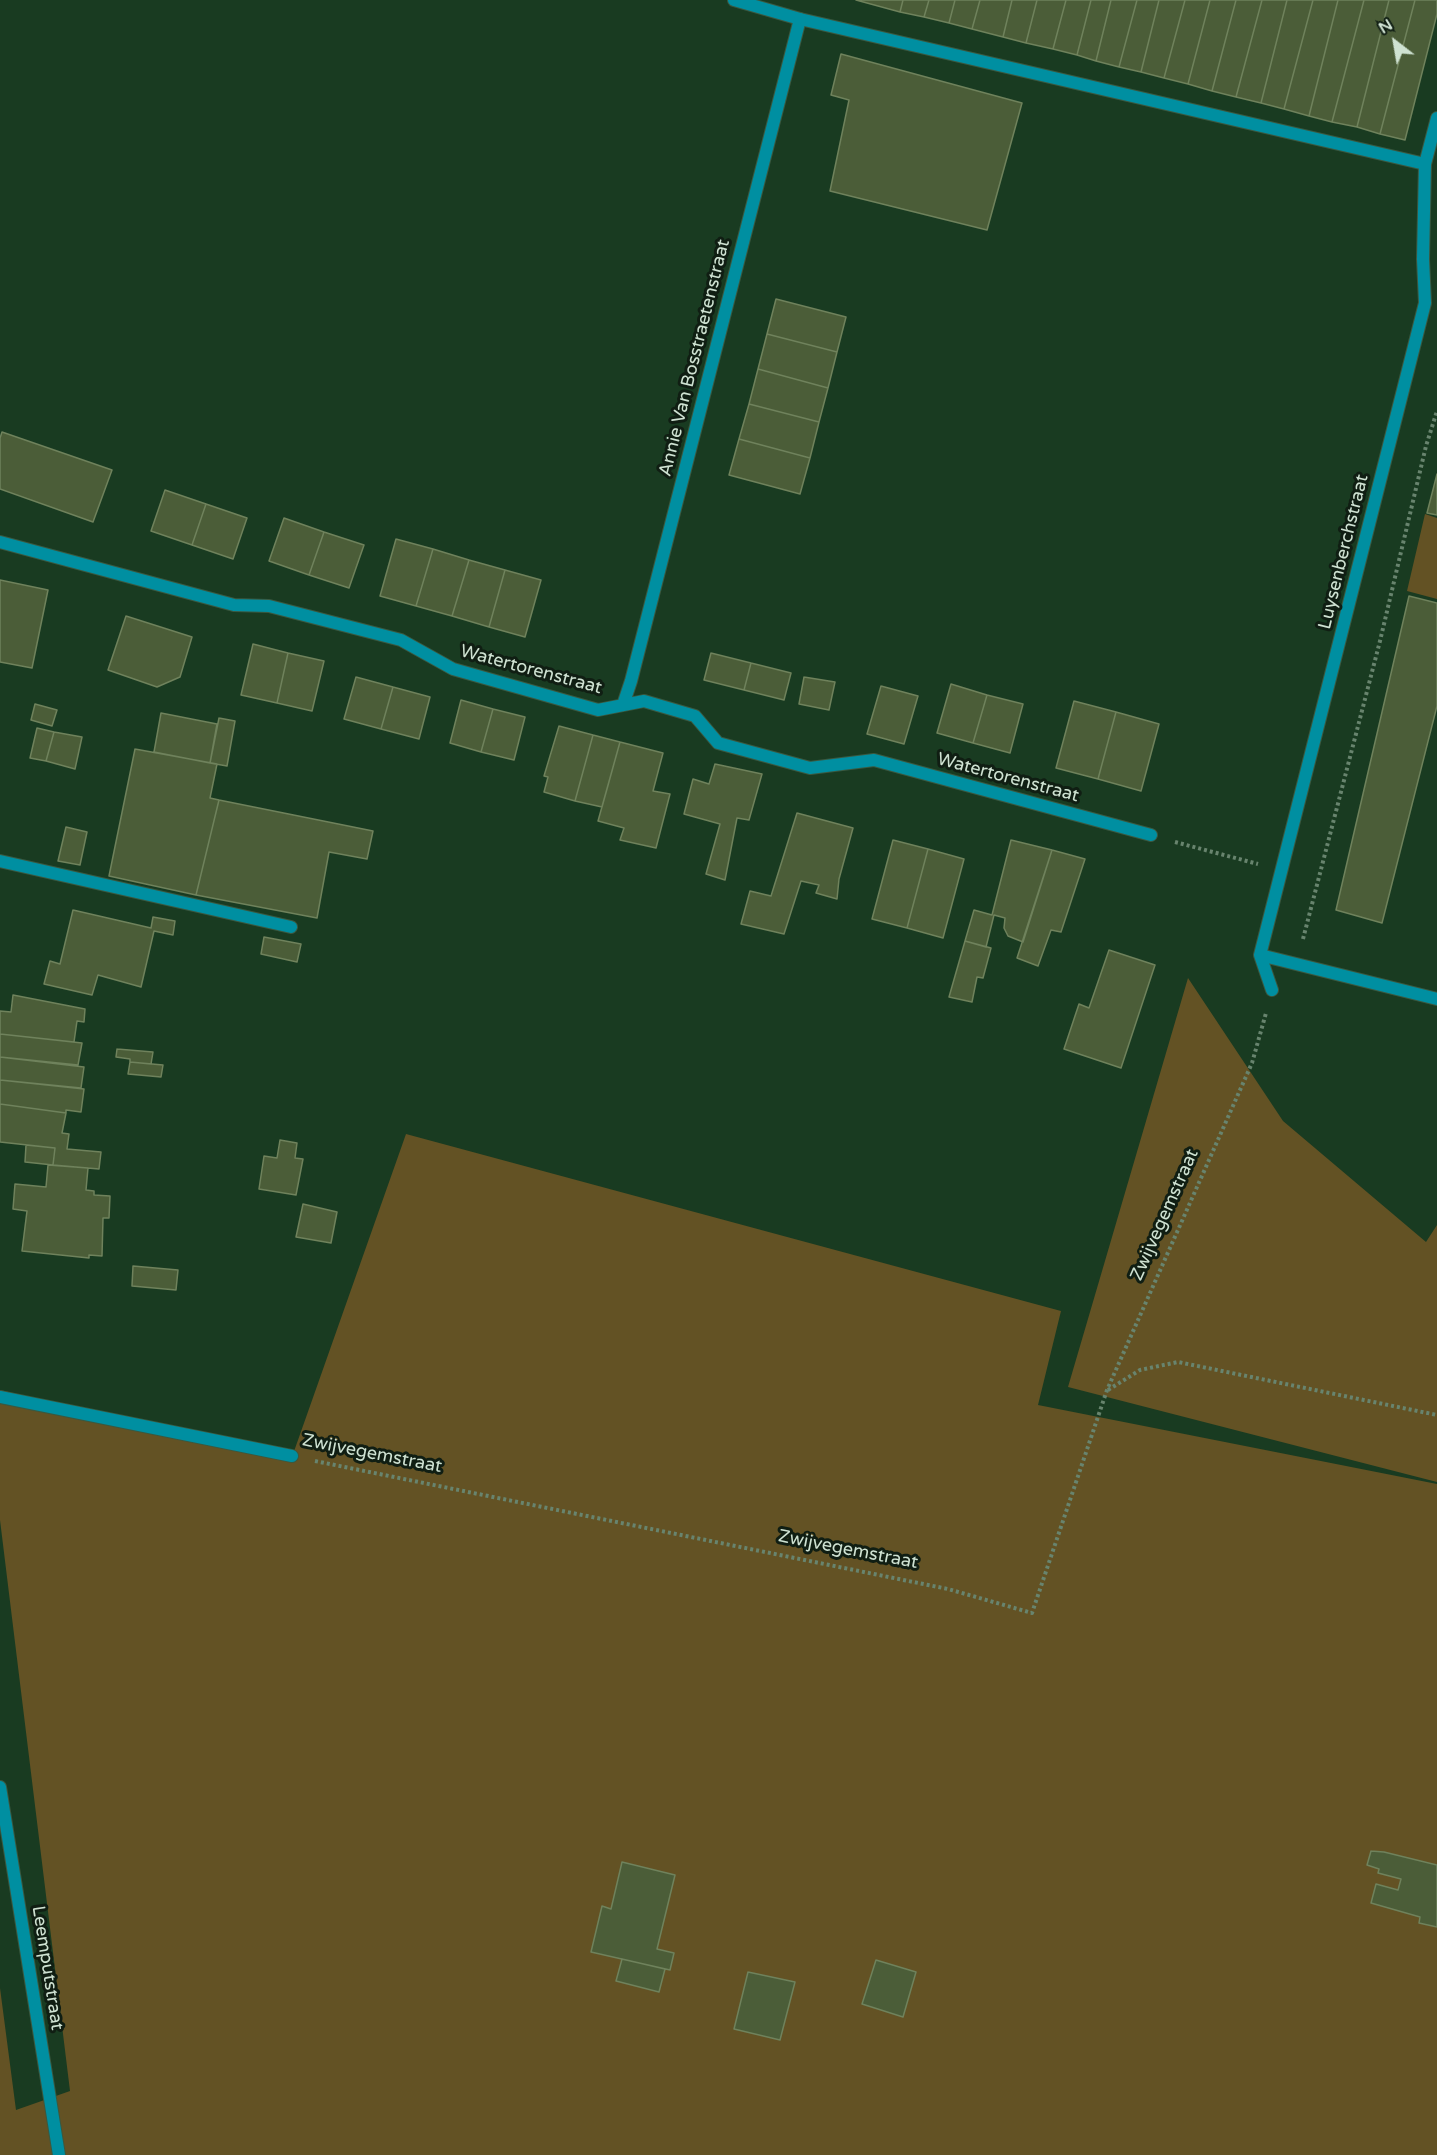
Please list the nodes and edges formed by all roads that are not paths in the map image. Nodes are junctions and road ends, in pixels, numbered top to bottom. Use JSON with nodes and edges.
{"nodes":[{"id":1,"x":734,"y":0,"type":"edge"},
{"id":2,"x":800,"y":19,"type":"junction"},
{"id":3,"x":1437,"y":118,"type":"edge"},
{"id":4,"x":1425,"y":164,"type":"junction"},
{"id":5,"x":0,"y":542,"type":"edge"},
{"id":6,"x":623,"y":705,"type":"junction"},
{"id":7,"x":1151,"y":835,"type":"road end"},
{"id":8,"x":0,"y":861,"type":"edge"},
{"id":9,"x":291,"y":927,"type":"dead end"},
{"id":10,"x":1260,"y":954,"type":"junction"},
{"id":11,"x":1272,"y":990,"type":"road end"},
{"id":12,"x":1437,"y":999,"type":"edge"},
{"id":13,"x":0,"y":1397,"type":"edge"},
{"id":14,"x":292,"y":1456,"type":"road end"},
{"id":15,"x":0,"y":1786,"type":"edge"},
{"id":16,"x":59,"y":2155,"type":"edge"}],
"edges":[{"from":1,"to":2,"type":"street"},
{"from":2,"to":4,"type":"street"},
{"from":2,"to":6,"type":"street","name":"Annie Van Bosstraetenstraat"},
{"from":3,"to":4,"type":"street","name":"Luysenberchstraat"},
{"from":4,"to":10,"type":"street","name":"Luysenberchstraat"},
{"from":5,"to":6,"type":"street","name":"Watertorenstraat"},
{"from":6,"to":7,"type":"street","name":"Watertorenstraat"},
{"from":8,"to":9,"type":"street"},
{"from":10,"to":11,"type":"street"},
{"from":10,"to":12,"type":"street"},
{"from":13,"to":14,"type":"street","name":"Zwijvegemstraat"},
{"from":15,"to":16,"type":"street","name":"Leemputstraat"}]}
